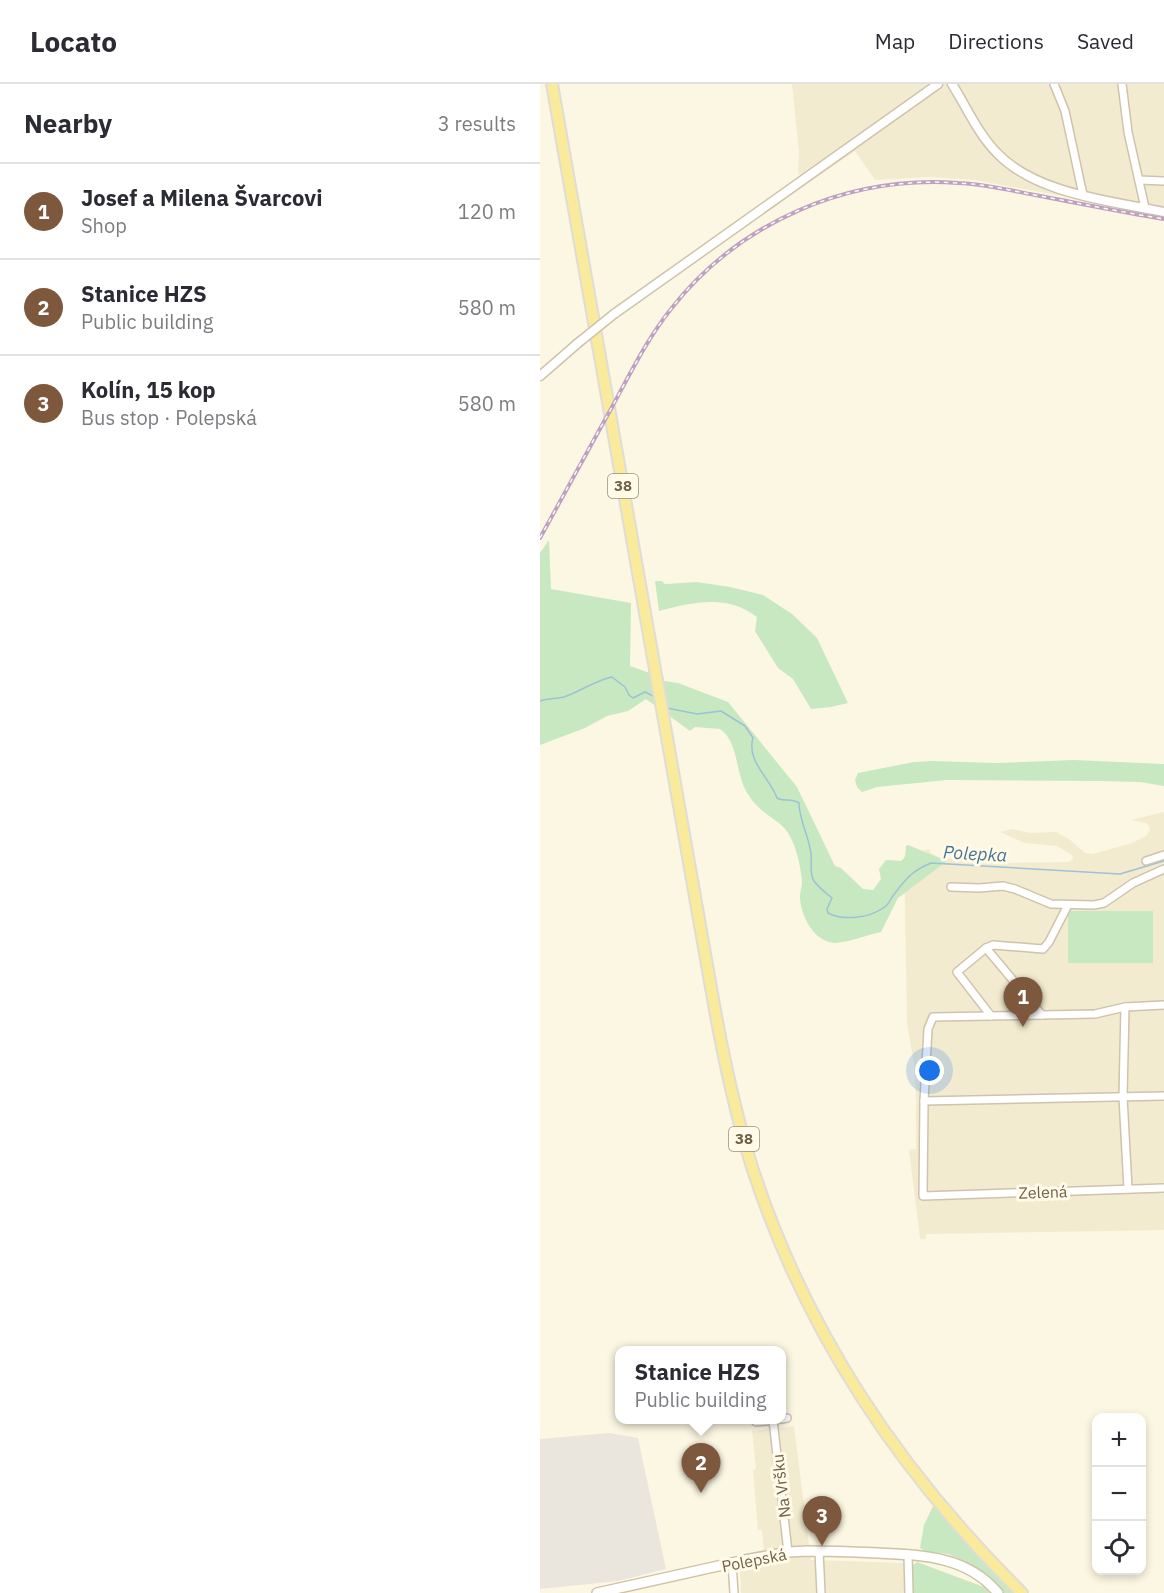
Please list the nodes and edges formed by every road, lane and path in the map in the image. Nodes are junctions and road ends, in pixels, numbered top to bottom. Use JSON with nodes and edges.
{"nodes":[{"id":1,"x":552,"y":84,"type":"edge"},
{"id":2,"x":938,"y":84,"type":"edge"},
{"id":3,"x":952,"y":84,"type":"edge"},
{"id":4,"x":1054,"y":84,"type":"edge"},
{"id":5,"x":1122,"y":84,"type":"edge"},
{"id":6,"x":1139,"y":180,"type":"junction"},
{"id":7,"x":1164,"y":181,"type":"edge"},
{"id":8,"x":1083,"y":195,"type":"junction"},
{"id":9,"x":1145,"y":208,"type":"junction"},
{"id":10,"x":1164,"y":212,"type":"edge"},
{"id":11,"x":540,"y":376,"type":"edge"},
{"id":12,"x":1164,"y":855,"type":"edge"},
{"id":13,"x":1146,"y":861,"type":"dead end"},
{"id":14,"x":1164,"y":869,"type":"edge"},
{"id":15,"x":951,"y":887,"type":"dead end"},
{"id":16,"x":1068,"y":904,"type":"junction"},
{"id":17,"x":986,"y":948,"type":"junction"},
{"id":18,"x":1164,"y":1005,"type":"edge"},
{"id":19,"x":1125,"y":1007,"type":"junction"},
{"id":20,"x":1042,"y":1015,"type":"junction"},
{"id":21,"x":991,"y":1016,"type":"junction"},
{"id":22,"x":1164,"y":1096,"type":"edge"},
{"id":23,"x":1123,"y":1097,"type":"junction"},
{"id":24,"x":924,"y":1101,"type":"junction"},
{"id":25,"x":1164,"y":1188,"type":"edge"},
{"id":26,"x":1128,"y":1189,"type":"junction"},
{"id":27,"x":775,"y":1424,"type":"edge"},
{"id":28,"x":819,"y":1551,"type":"junction"},
{"id":29,"x":788,"y":1552,"type":"junction"},
{"id":30,"x":908,"y":1554,"type":"junction"},
{"id":31,"x":732,"y":1563,"type":"junction"},
{"id":32,"x":597,"y":1593,"type":"edge"},
{"id":33,"x":734,"y":1593,"type":"edge"},
{"id":34,"x":821,"y":1593,"type":"edge"},
{"id":35,"x":909,"y":1593,"type":"edge"},
{"id":36,"x":998,"y":1593,"type":"edge"},
{"id":37,"x":1022,"y":1593,"type":"edge"}],
"edges":[{"from":1,"to":37,"type":"main road","number":"38"},
{"from":2,"to":11,"type":"street","bridge":true},
{"from":3,"to":8,"type":"street"},
{"from":4,"to":8,"type":"street"},
{"from":5,"to":6,"type":"street"},
{"from":6,"to":7,"type":"street"},
{"from":6,"to":9,"type":"street"},
{"from":8,"to":9,"type":"street"},
{"from":9,"to":10,"type":"street"},
{"from":12,"to":13,"type":"street"},
{"from":14,"to":16,"type":"street"},
{"from":15,"to":16,"type":"street"},
{"from":16,"to":17,"type":"street"},
{"from":17,"to":20,"type":"street"},
{"from":17,"to":21,"type":"street"},
{"from":18,"to":19,"type":"street"},
{"from":19,"to":20,"type":"street"},
{"from":19,"to":23,"type":"street"},
{"from":20,"to":21,"type":"street"},
{"from":21,"to":24,"type":"street"},
{"from":22,"to":23,"type":"street"},
{"from":23,"to":24,"type":"street"},
{"from":23,"to":26,"type":"street"},
{"from":24,"to":26,"type":"street","name":"Zelená"},
{"from":25,"to":26,"type":"street","name":"Zelená"},
{"from":27,"to":29,"type":"street","name":"Na Vršku"},
{"from":28,"to":29,"type":"main road","name":"Polepská"},
{"from":28,"to":30,"type":"main road","name":"Polepská"},
{"from":28,"to":34,"type":"street"},
{"from":29,"to":31,"type":"main road","name":"Polepská"},
{"from":30,"to":35,"type":"street"},
{"from":30,"to":36,"type":"main road","name":"Polepská"},
{"from":31,"to":32,"type":"main road","name":"Polepská"},
{"from":31,"to":33,"type":"street"}]}
